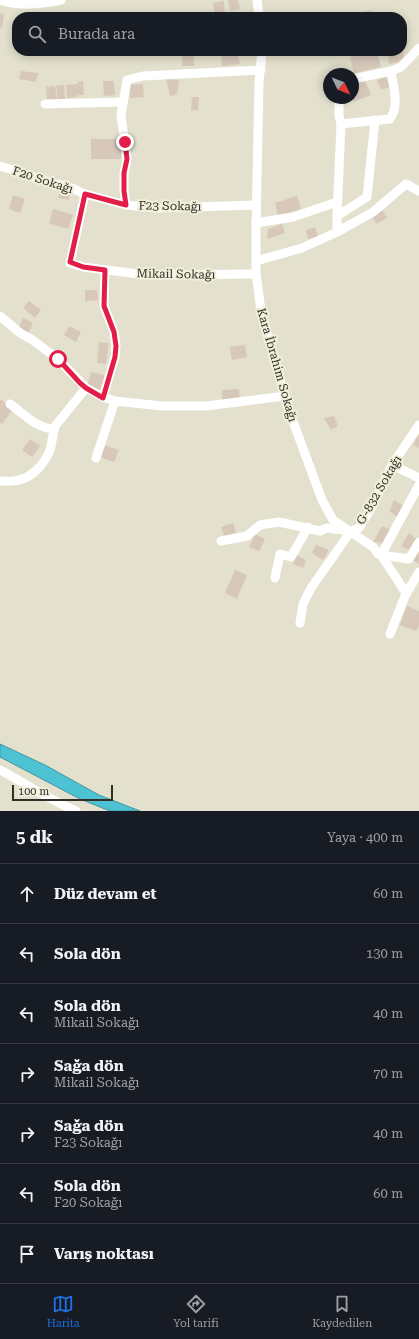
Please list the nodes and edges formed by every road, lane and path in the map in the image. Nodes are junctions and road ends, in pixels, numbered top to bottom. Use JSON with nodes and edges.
{"nodes":[{"id":1,"x":0,"y":0,"type":"edge"},
{"id":2,"x":61,"y":0,"type":"edge"},
{"id":3,"x":257,"y":0,"type":"edge"},
{"id":4,"x":258,"y":12,"type":"edge"},
{"id":5,"x":419,"y":48,"type":"edge"},
{"id":6,"x":262,"y":56,"type":"edge"},
{"id":7,"x":261,"y":70,"type":"junction"},
{"id":8,"x":390,"y":71,"type":"junction"},
{"id":9,"x":359,"y":78,"type":"edge"},
{"id":10,"x":123,"y":102,"type":"junction"},
{"id":11,"x":45,"y":104,"type":"dead end"},
{"id":12,"x":339,"y":104,"type":"edge"},
{"id":13,"x":375,"y":120,"type":"junction"},
{"id":14,"x":341,"y":124,"type":"junction"},
{"id":15,"x":0,"y":166,"type":"edge"},
{"id":16,"x":419,"y":191,"type":"edge"},
{"id":17,"x":85,"y":194,"type":"junction"},
{"id":18,"x":337,"y":202,"type":"junction"},
{"id":19,"x":126,"y":205,"type":"junction"},
{"id":20,"x":256,"y":205,"type":"junction"},
{"id":21,"x":337,"y":216,"type":"junction"},
{"id":22,"x":256,"y":223,"type":"junction"},
{"id":23,"x":337,"y":232,"type":"junction"},
{"id":24,"x":256,"y":261,"type":"junction"},
{"id":25,"x":105,"y":270,"type":"junction"},
{"id":26,"x":256,"y":274,"type":"junction"},
{"id":27,"x":0,"y":316,"type":"edge"},
{"id":28,"x":86,"y":388,"type":"junction"},
{"id":29,"x":284,"y":396,"type":"junction"},
{"id":30,"x":103,"y":398,"type":"junction"},
{"id":31,"x":115,"y":401,"type":"junction"},
{"id":32,"x":10,"y":404,"type":"dead end"},
{"id":33,"x":418,"y":427,"type":"edge"},
{"id":34,"x":54,"y":429,"type":"junction"},
{"id":35,"x":96,"y":458,"type":"dead end"},
{"id":36,"x":392,"y":465,"type":"junction"},
{"id":37,"x":419,"y":478,"type":"edge"},
{"id":38,"x":0,"y":481,"type":"edge"},
{"id":39,"x":419,"y":485,"type":"edge"},
{"id":40,"x":308,"y":527,"type":"junction"},
{"id":41,"x":351,"y":531,"type":"junction"},
{"id":42,"x":221,"y":540,"type":"dead end"},
{"id":43,"x":419,"y":542,"type":"edge"},
{"id":44,"x":381,"y":555,"type":"junction"},
{"id":45,"x":419,"y":572,"type":"edge"},
{"id":46,"x":275,"y":578,"type":"dead end"},
{"id":47,"x":406,"y":594,"type":"junction"},
{"id":48,"x":300,"y":623,"type":"dead end"},
{"id":49,"x":390,"y":634,"type":"dead end"},
{"id":50,"x":0,"y":770,"type":"edge"},
{"id":51,"x":76,"y":811,"type":"edge"}],
"edges":[{"from":1,"to":2,"type":"street"},
{"from":3,"to":4,"type":"street"},
{"from":5,"to":8,"type":"street"},
{"from":6,"to":7,"type":"street","name":"Kara İbrahim Sokağı"},
{"from":7,"to":10,"type":"street"},
{"from":7,"to":20,"type":"street","name":"Kara İbrahim Sokağı"},
{"from":8,"to":9,"type":"street"},
{"from":8,"to":13,"type":"street"},
{"from":10,"to":11,"type":"street"},
{"from":10,"to":19,"type":"street"},
{"from":12,"to":14,"type":"street"},
{"from":13,"to":14,"type":"street"},
{"from":13,"to":21,"type":"street"},
{"from":14,"to":18,"type":"street"},
{"from":15,"to":17,"type":"street","name":"F20 Sokağı"},
{"from":16,"to":23,"type":"street"},
{"from":17,"to":19,"type":"street","name":"F23 Sokağı"},
{"from":17,"to":25,"type":"street","name":"Mikail Sokağı"},
{"from":18,"to":21,"type":"street"},
{"from":18,"to":22,"type":"street"},
{"from":19,"to":20,"type":"street","name":"F23 Sokağı"},
{"from":20,"to":22,"type":"street","name":"Kara İbrahim Sokağı"},
{"from":21,"to":23,"type":"street"},
{"from":22,"to":24,"type":"street","name":"Kara İbrahim Sokağı"},
{"from":23,"to":24,"type":"street"},
{"from":24,"to":26,"type":"street","name":"Kara İbrahim Sokağı"},
{"from":25,"to":26,"type":"street","name":"Mikail Sokağı"},
{"from":25,"to":30,"type":"street"},
{"from":26,"to":29,"type":"street","name":"Kara İbrahim Sokağı"},
{"from":27,"to":28,"type":"street"},
{"from":28,"to":30,"type":"street"},
{"from":28,"to":34,"type":"street"},
{"from":29,"to":31,"type":"street"},
{"from":29,"to":41,"type":"street","name":"Kara İbrahim Sokağı"},
{"from":30,"to":31,"type":"street"},
{"from":31,"to":35,"type":"street"},
{"from":32,"to":34,"type":"street"},
{"from":33,"to":36,"type":"street","name":"G-832 Sokağı"},
{"from":34,"to":38,"type":"street"},
{"from":36,"to":37,"type":"street"},
{"from":36,"to":41,"type":"street","name":"G-832 Sokağı"},
{"from":39,"to":44,"type":"street"},
{"from":40,"to":41,"type":"street"},
{"from":40,"to":42,"type":"street"},
{"from":40,"to":46,"type":"street"},
{"from":41,"to":44,"type":"street","name":"Kara İbrahim Sokağı"},
{"from":41,"to":48,"type":"street"},
{"from":43,"to":44,"type":"street"},
{"from":44,"to":47,"type":"street","name":"Kara İbrahim Sokağı"},
{"from":45,"to":47,"type":"street"},
{"from":47,"to":49,"type":"street"},
{"from":50,"to":51,"type":"street"}]}
